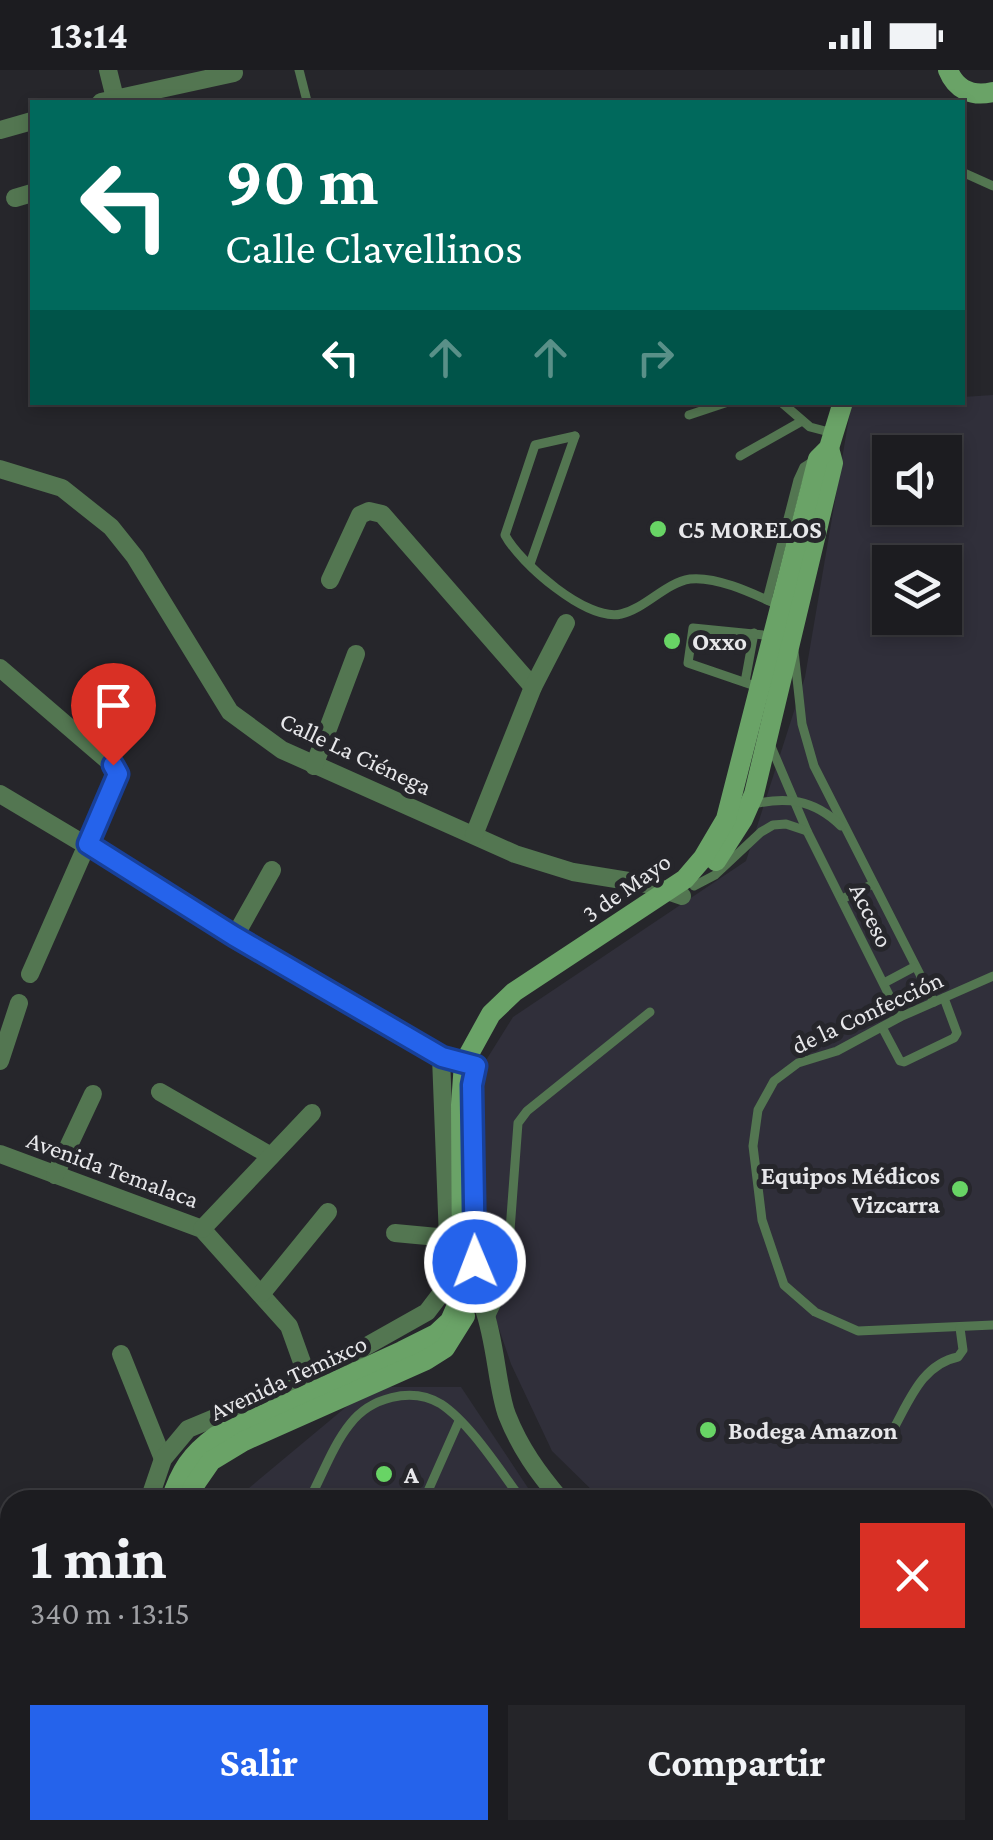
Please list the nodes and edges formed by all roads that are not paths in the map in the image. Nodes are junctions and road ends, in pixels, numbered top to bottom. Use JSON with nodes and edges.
{"nodes":[{"id":1,"x":108,"y":70,"type":"edge"},
{"id":2,"x":299,"y":70,"type":"edge"},
{"id":3,"x":948,"y":70,"type":"edge"},
{"id":4,"x":234,"y":73,"type":"dead end"},
{"id":5,"x":993,"y":92,"type":"edge"},
{"id":6,"x":961,"y":96,"type":"edge"},
{"id":7,"x":110,"y":100,"type":"edge"},
{"id":8,"x":114,"y":100,"type":"edge"},
{"id":9,"x":306,"y":100,"type":"edge"},
{"id":10,"x":30,"y":122,"type":"edge"},
{"id":11,"x":0,"y":130,"type":"edge"},
{"id":12,"x":965,"y":173,"type":"edge"},
{"id":13,"x":993,"y":186,"type":"edge"},
{"id":14,"x":718,"y":405,"type":"edge"},
{"id":15,"x":784,"y":405,"type":"edge"},
{"id":16,"x":842,"y":405,"type":"edge"},
{"id":17,"x":688,"y":414,"type":"dead end"},
{"id":18,"x":802,"y":421,"type":"junction"},
{"id":19,"x":828,"y":451,"type":"junction"},
{"id":20,"x":740,"y":456,"type":"dead end"},
{"id":21,"x":0,"y":469,"type":"edge"},
{"id":22,"x":530,"y":564,"type":"junction"},
{"id":23,"x":330,"y":580,"type":"dead end"},
{"id":24,"x":782,"y":607,"type":"junction"},
{"id":25,"x":566,"y":623,"type":"dead end"},
{"id":26,"x":773,"y":637,"type":"junction"},
{"id":27,"x":356,"y":654,"type":"dead end"},
{"id":28,"x":0,"y":668,"type":"edge"},
{"id":29,"x":533,"y":687,"type":"junction"},
{"id":30,"x":762,"y":688,"type":"junction"},
{"id":31,"x":754,"y":710,"type":"junction"},
{"id":32,"x":768,"y":738,"type":"junction"},
{"id":33,"x":314,"y":766,"type":"junction"},
{"id":34,"x":0,"y":794,"type":"edge"},
{"id":35,"x":794,"y":800,"type":"junction"},
{"id":36,"x":749,"y":806,"type":"junction"},
{"id":37,"x":727,"y":815,"type":"junction"},
{"id":38,"x":807,"y":831,"type":"junction"},
{"id":39,"x":847,"y":831,"type":"junction"},
{"id":40,"x":474,"y":834,"type":"junction"},
{"id":41,"x":88,"y":844,"type":"junction"},
{"id":42,"x":272,"y":870,"type":"dead end"},
{"id":43,"x":873,"y":884,"type":"junction"},
{"id":44,"x":682,"y":891,"type":"junction"},
{"id":45,"x":842,"y":899,"type":"junction"},
{"id":46,"x":234,"y":936,"type":"junction"},
{"id":47,"x":914,"y":967,"type":"junction"},
{"id":48,"x":30,"y":974,"type":"dead end"},
{"id":49,"x":993,"y":976,"type":"edge"},
{"id":50,"x":884,"y":983,"type":"junction"},
{"id":51,"x":939,"y":1000,"type":"junction"},
{"id":52,"x":20,"y":1003,"type":"dead end"},
{"id":53,"x":650,"y":1012,"type":"dead end"},
{"id":54,"x":900,"y":1017,"type":"junction"},
{"id":55,"x":882,"y":1027,"type":"junction"},
{"id":56,"x":442,"y":1057,"type":"junction"},
{"id":57,"x":0,"y":1060,"type":"edge"},
{"id":58,"x":470,"y":1064,"type":"junction"},
{"id":59,"x":160,"y":1092,"type":"dead end"},
{"id":60,"x":93,"y":1094,"type":"dead end"},
{"id":61,"x":312,"y":1113,"type":"dead end"},
{"id":62,"x":0,"y":1154,"type":"edge"},
{"id":63,"x":271,"y":1156,"type":"junction"},
{"id":64,"x":55,"y":1176,"type":"junction"},
{"id":65,"x":328,"y":1212,"type":"dead end"},
{"id":66,"x":202,"y":1228,"type":"junction"},
{"id":67,"x":395,"y":1233,"type":"dead end"},
{"id":68,"x":456,"y":1239,"type":"junction"},
{"id":69,"x":461,"y":1276,"type":"junction"},
{"id":70,"x":262,"y":1293,"type":"junction"},
{"id":71,"x":450,"y":1321,"type":"joint"},
{"id":72,"x":486,"y":1324,"type":"junction"},
{"id":73,"x":993,"y":1325,"type":"edge"},
{"id":74,"x":960,"y":1328,"type":"junction"},
{"id":75,"x":121,"y":1354,"type":"dead end"},
{"id":76,"x":308,"y":1379,"type":"junction"},
{"id":77,"x":460,"y":1422,"type":"junction"},
{"id":78,"x":894,"y":1428,"type":"dead end"},
{"id":79,"x":163,"y":1459,"type":"junction"},
{"id":80,"x":153,"y":1490,"type":"edge"},
{"id":81,"x":174,"y":1490,"type":"edge"},
{"id":82,"x":192,"y":1490,"type":"edge"},
{"id":83,"x":314,"y":1490,"type":"edge"},
{"id":84,"x":429,"y":1490,"type":"edge"},
{"id":85,"x":514,"y":1490,"type":"edge"},
{"id":86,"x":552,"y":1490,"type":"edge"}],
"edges":[{"from":1,"to":7,"type":"street"},
{"from":2,"to":9,"type":"lane"},
{"from":3,"to":6,"type":"main road"},
{"from":4,"to":8,"type":"street"},
{"from":5,"to":6,"type":"main road"},
{"from":10,"to":11,"type":"street"},
{"from":12,"to":13,"type":"lane"},
{"from":14,"to":17,"type":"lane"},
{"from":15,"to":18,"type":"lane"},
{"from":16,"to":19,"type":"main road","name":"3 de Mayo"},
{"from":18,"to":19,"type":"lane"},
{"from":18,"to":20,"type":"lane"},
{"from":19,"to":24,"type":"main road","name":"3 de Mayo"},
{"from":21,"to":33,"type":"street","name":"Calle La Ciénega"},
{"from":22,"to":22,"type":"lane"},
{"from":22,"to":24,"type":"lane"},
{"from":23,"to":29,"type":"street"},
{"from":24,"to":26,"type":"main road","name":"3 de Mayo"},
{"from":25,"to":29,"type":"street"},
{"from":26,"to":30,"type":"main road","name":"3 de Mayo"},
{"from":26,"to":30,"type":"lane"},
{"from":26,"to":39,"type":"lane","name":"Acceso"},
{"from":27,"to":33,"type":"street"},
{"from":28,"to":41,"type":"street"},
{"from":29,"to":40,"type":"street"},
{"from":30,"to":31,"type":"main road","name":"3 de Mayo"},
{"from":30,"to":32,"type":"main road"},
{"from":31,"to":32,"type":"lane","name":"Acceso"},
{"from":31,"to":37,"type":"main road","name":"3 de Mayo"},
{"from":32,"to":35,"type":"lane","name":"Acceso"},
{"from":32,"to":36,"type":"main road"},
{"from":33,"to":40,"type":"street","name":"Calle La Ciénega"},
{"from":34,"to":41,"type":"street"},
{"from":35,"to":36,"type":"lane"},
{"from":35,"to":38,"type":"lane","name":"Acceso"},
{"from":35,"to":39,"type":"lane"},
{"from":36,"to":37,"type":"lane"},
{"from":36,"to":44,"type":"main road"},
{"from":37,"to":44,"type":"main road","name":"3 de Mayo"},
{"from":38,"to":44,"type":"lane"},
{"from":38,"to":45,"type":"lane","name":"Acceso"},
{"from":39,"to":43,"type":"lane","name":"Acceso"},
{"from":40,"to":44,"type":"street","name":"Calle La Ciénega"},
{"from":41,"to":46,"type":"street"},
{"from":41,"to":48,"type":"street"},
{"from":42,"to":46,"type":"street"},
{"from":43,"to":45,"type":"lane"},
{"from":43,"to":47,"type":"lane","name":"Acceso"},
{"from":44,"to":58,"type":"main road","name":"3 de Mayo"},
{"from":45,"to":50,"type":"lane","name":"Acceso"},
{"from":46,"to":56,"type":"street"},
{"from":47,"to":50,"type":"lane"},
{"from":47,"to":51,"type":"lane","name":"Acceso"},
{"from":49,"to":51,"type":"lane","name":"de la Confección"},
{"from":50,"to":54,"type":"lane","name":"Acceso"},
{"from":51,"to":54,"type":"lane","name":"de la Confección"},
{"from":51,"to":55,"type":"lane"},
{"from":52,"to":57,"type":"street"},
{"from":53,"to":72,"type":"lane"},
{"from":54,"to":55,"type":"lane","name":"de la Confección"},
{"from":55,"to":74,"type":"lane","name":"de la Confección"},
{"from":56,"to":58,"type":"street"},
{"from":56,"to":68,"type":"street"},
{"from":58,"to":68,"type":"main road","name":"3 de Mayo"},
{"from":58,"to":69,"type":"main road"},
{"from":59,"to":63,"type":"street"},
{"from":60,"to":64,"type":"street"},
{"from":61,"to":63,"type":"street"},
{"from":62,"to":64,"type":"street","name":"Avenida Temalaca"},
{"from":63,"to":66,"type":"street"},
{"from":64,"to":66,"type":"street","name":"Avenida Temalaca"},
{"from":65,"to":70,"type":"street"},
{"from":66,"to":70,"type":"street","name":"Avenida Temalaca"},
{"from":67,"to":68,"type":"street"},
{"from":68,"to":69,"type":"main road","name":"3 de Mayo"},
{"from":69,"to":71,"type":"main road","name":"3 de Mayo"},
{"from":69,"to":72,"type":"street"},
{"from":69,"to":76,"type":"street"},
{"from":69,"to":82,"type":"main road"},
{"from":70,"to":76,"type":"street","name":"Avenida Temalaca"},
{"from":71,"to":81,"type":"main road","name":"Avenida Temixco"},
{"from":72,"to":86,"type":"street"},
{"from":73,"to":74,"type":"lane","name":"de la Confección"},
{"from":74,"to":78,"type":"lane"},
{"from":75,"to":79,"type":"street"},
{"from":76,"to":79,"type":"street"},
{"from":77,"to":83,"type":"lane"},
{"from":77,"to":84,"type":"lane"},
{"from":77,"to":85,"type":"lane"},
{"from":79,"to":80,"type":"street"}]}
